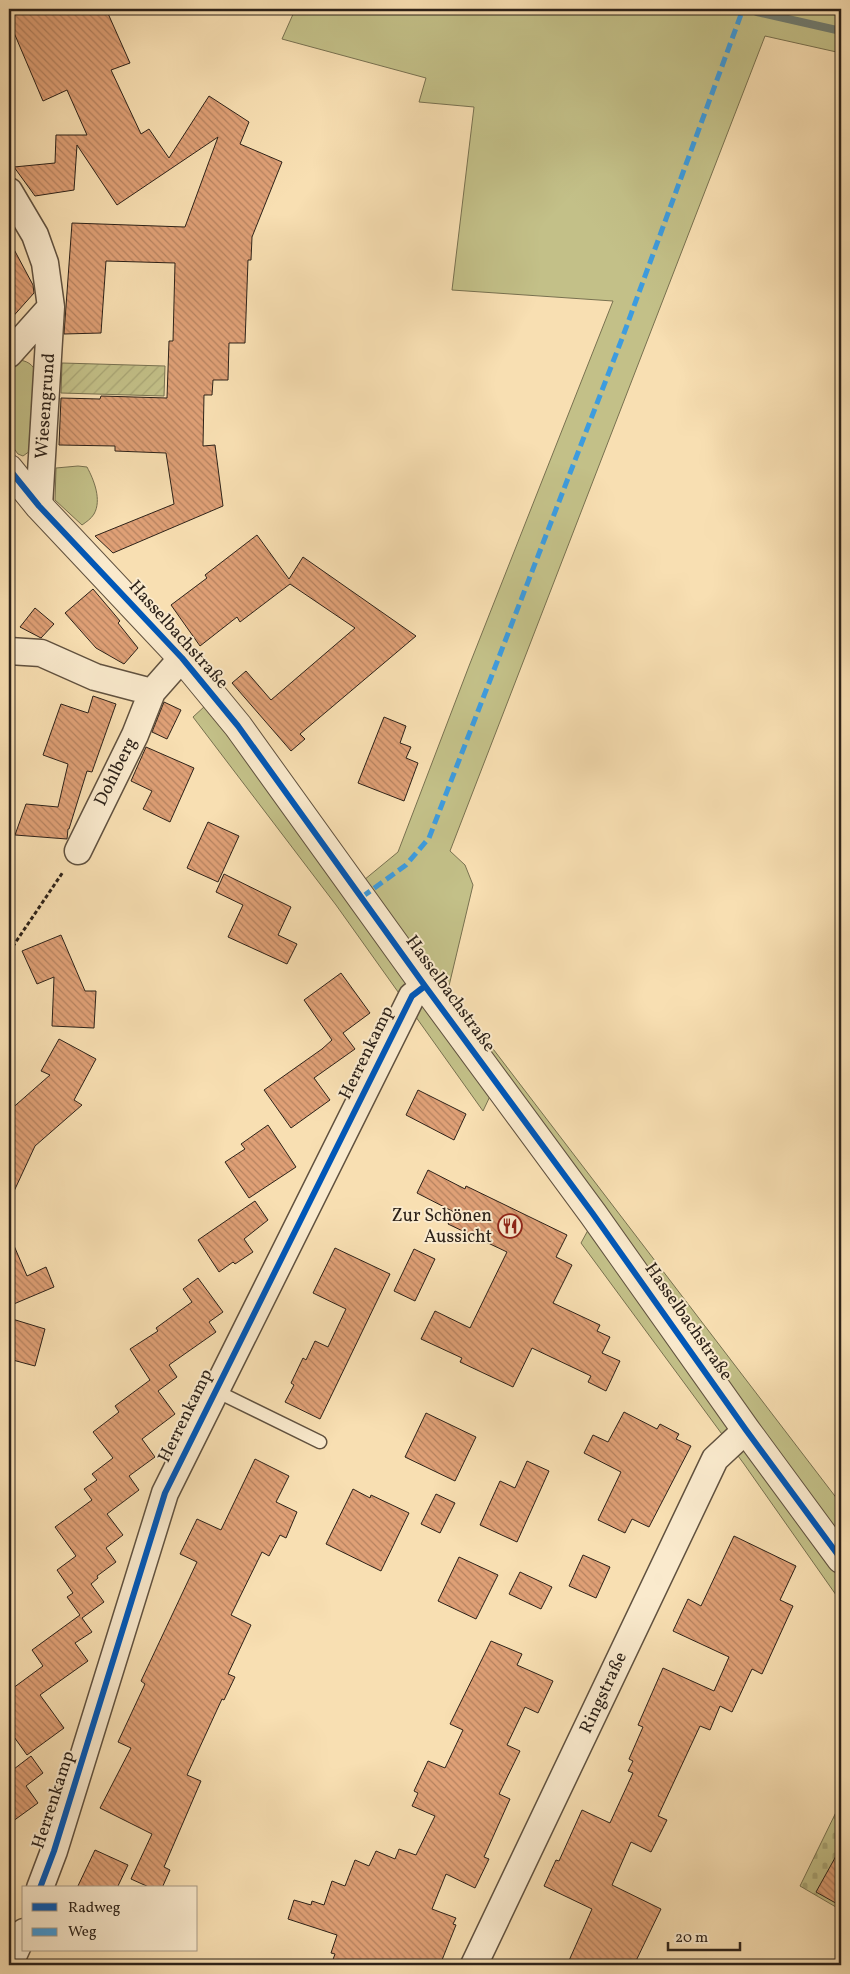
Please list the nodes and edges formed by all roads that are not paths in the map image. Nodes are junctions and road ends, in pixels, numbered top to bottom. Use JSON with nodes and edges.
{"nodes":[{"id":1,"x":9,"y":191,"type":"edge"},
{"id":2,"x":51,"y":307,"type":"junction"},
{"id":3,"x":9,"y":354,"type":"edge"},
{"id":4,"x":9,"y":469,"type":"edge"},
{"id":5,"x":39,"y":506,"type":"junction"},
{"id":6,"x":9,"y":651,"type":"edge"},
{"id":7,"x":182,"y":658,"type":"junction"},
{"id":8,"x":152,"y":692,"type":"junction"},
{"id":9,"x":78,"y":851,"type":"road end"},
{"id":10,"x":425,"y":986,"type":"junction"},
{"id":11,"x":216,"y":1390,"type":"junction"},
{"id":12,"x":746,"y":1430,"type":"junction"},
{"id":13,"x":320,"y":1442,"type":"dead end"},
{"id":14,"x":841,"y":1559,"type":"edge"},
{"id":15,"x":41,"y":1886,"type":"edge"},
{"id":16,"x":22,"y":1936,"type":"edge"},
{"id":17,"x":9,"y":1965,"type":"edge"},
{"id":18,"x":474,"y":1965,"type":"edge"}],
"edges":[{"from":1,"to":2,"type":"street","name":"Wiesengrund"},
{"from":2,"to":3,"type":"street","name":"Wiesengrund"},
{"from":2,"to":5,"type":"street","name":"Wiesengrund"},
{"from":4,"to":5,"type":"street","name":"Hasselbachstraße"},
{"from":5,"to":7,"type":"street","name":"Hasselbachstraße"},
{"from":6,"to":8,"type":"street"},
{"from":7,"to":8,"type":"street","name":"Dohlberg"},
{"from":7,"to":10,"type":"street","name":"Hasselbachstraße"},
{"from":8,"to":9,"type":"street","name":"Dohlberg"},
{"from":10,"to":11,"type":"street","name":"Herrenkamp"},
{"from":10,"to":12,"type":"street","name":"Hasselbachstraße"},
{"from":11,"to":13,"type":"lane","name":"Herrenkamp"},
{"from":11,"to":15,"type":"street","name":"Herrenkamp"},
{"from":12,"to":14,"type":"street","name":"Hasselbachstraße"},
{"from":12,"to":18,"type":"street","name":"Ringstraße"},
{"from":16,"to":17,"type":"street"}]}
